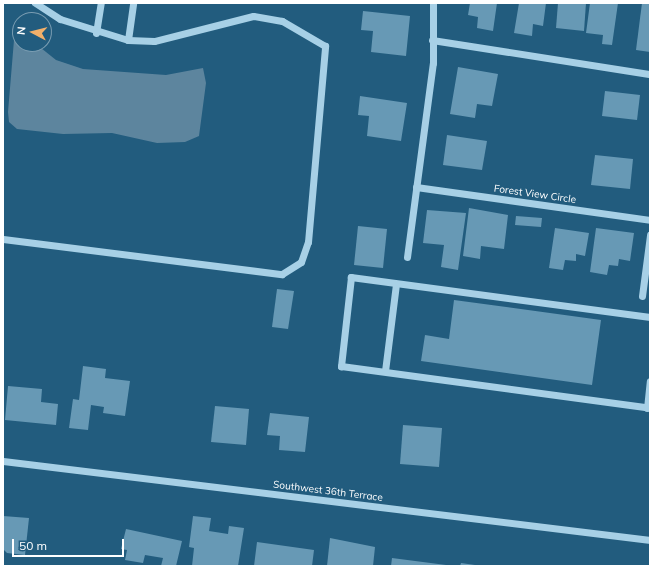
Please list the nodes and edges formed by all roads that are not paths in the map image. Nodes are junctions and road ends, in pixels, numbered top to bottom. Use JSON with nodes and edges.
{"nodes":[{"id":1,"x":36,"y":3,"type":"edge"},
{"id":2,"x":101,"y":3,"type":"edge"},
{"id":3,"x":133,"y":3,"type":"edge"},
{"id":4,"x":433,"y":3,"type":"edge"},
{"id":5,"x":96,"y":33,"type":"junction"},
{"id":6,"x":128,"y":40,"type":"junction"},
{"id":7,"x":432,"y":40,"type":"junction"},
{"id":8,"x":650,"y":74,"type":"edge"},
{"id":9,"x":416,"y":186,"type":"junction"},
{"id":10,"x":650,"y":220,"type":"edge"},
{"id":11,"x":650,"y":235,"type":"edge"},
{"id":12,"x":3,"y":239,"type":"edge"},
{"id":13,"x":407,"y":256,"type":"dead end"},
{"id":14,"x":396,"y":284,"type":"junction"},
{"id":15,"x":642,"y":296,"type":"dead end"},
{"id":16,"x":650,"y":317,"type":"edge"},
{"id":17,"x":386,"y":371,"type":"junction"},
{"id":18,"x":650,"y":381,"type":"edge"},
{"id":19,"x":648,"y":408,"type":"edge"},
{"id":20,"x":3,"y":461,"type":"edge"},
{"id":21,"x":650,"y":540,"type":"edge"}],
"edges":[{"from":1,"to":5,"type":"street"},
{"from":2,"to":5,"type":"street"},
{"from":3,"to":6,"type":"street"},
{"from":4,"to":7,"type":"street"},
{"from":5,"to":6,"type":"street"},
{"from":6,"to":12,"type":"street"},
{"from":7,"to":8,"type":"street"},
{"from":7,"to":9,"type":"street"},
{"from":9,"to":10,"type":"street","name":"Forest View Circle"},
{"from":9,"to":13,"type":"street"},
{"from":11,"to":15,"type":"street"},
{"from":14,"to":16,"type":"street"},
{"from":14,"to":17,"type":"street"},
{"from":14,"to":17,"type":"street"},
{"from":17,"to":19,"type":"street"},
{"from":18,"to":19,"type":"street"},
{"from":20,"to":21,"type":"street","name":"Southwest 36th Terrace"}]}
